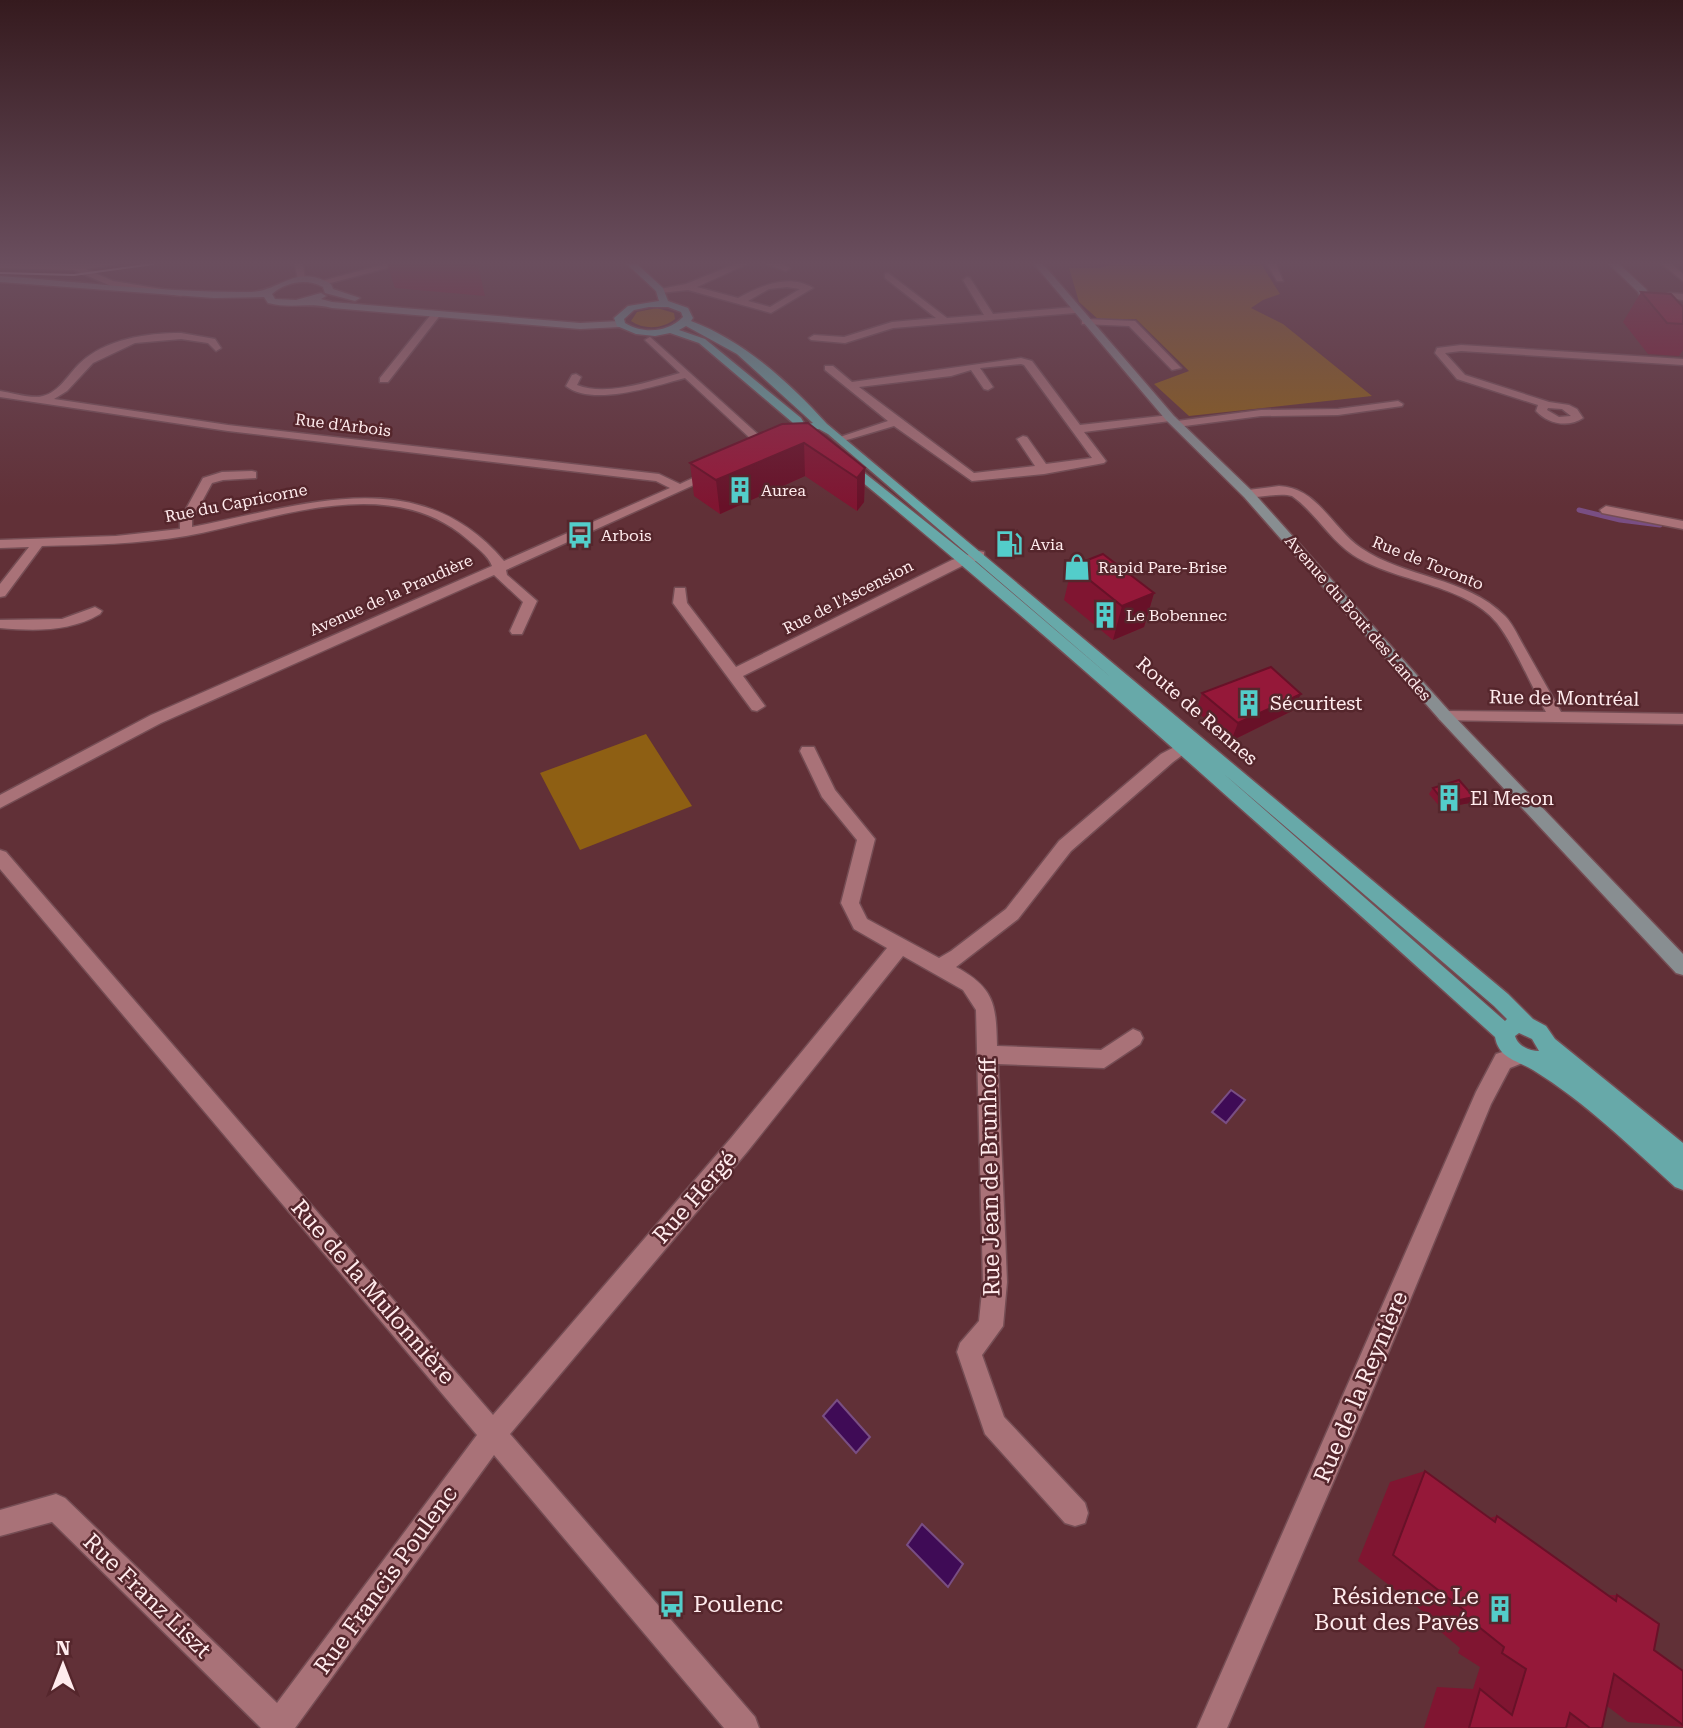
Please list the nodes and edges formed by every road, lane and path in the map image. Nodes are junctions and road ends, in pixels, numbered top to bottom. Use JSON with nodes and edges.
{"nodes":[{"id":1,"x":126,"y":345,"type":"edge"},
{"id":2,"x":214,"y":345,"type":"edge"},
{"id":3,"x":411,"y":345,"type":"edge"},
{"id":4,"x":655,"y":345,"type":"edge"},
{"id":5,"x":707,"y":345,"type":"edge"},
{"id":6,"x":729,"y":345,"type":"edge"},
{"id":7,"x":1105,"y":345,"type":"edge"},
{"id":8,"x":1153,"y":345,"type":"edge"},
{"id":9,"x":216,"y":348,"type":"dead end"},
{"id":10,"x":1683,"y":362,"type":"edge"},
{"id":11,"x":973,"y":366,"type":"junction"},
{"id":12,"x":829,"y":368,"type":"dead end"},
{"id":13,"x":1176,"y":368,"type":"dead end"},
{"id":14,"x":687,"y":374,"type":"junction"},
{"id":15,"x":576,"y":377,"type":"dead end"},
{"id":16,"x":383,"y":380,"type":"dead end"},
{"id":17,"x":850,"y":385,"type":"junction"},
{"id":18,"x":988,"y":387,"type":"dead end"},
{"id":19,"x":0,"y":394,"type":"edge"},
{"id":20,"x":44,"y":400,"type":"junction"},
{"id":21,"x":1398,"y":404,"type":"dead end"},
{"id":22,"x":1548,"y":405,"type":"dead end"},
{"id":23,"x":1174,"y":421,"type":"junction"},
{"id":24,"x":896,"y":422,"type":"junction"},
{"id":25,"x":822,"y":425,"type":"junction"},
{"id":26,"x":1078,"y":429,"type":"junction"},
{"id":27,"x":838,"y":436,"type":"junction"},
{"id":28,"x":810,"y":437,"type":"junction"},
{"id":29,"x":1023,"y":439,"type":"dead end"},
{"id":30,"x":834,"y":453,"type":"edge"},
{"id":31,"x":731,"y":465,"type":"edge"},
{"id":32,"x":1044,"y":470,"type":"junction"},
{"id":33,"x":252,"y":475,"type":"dead end"},
{"id":34,"x":680,"y":488,"type":"junction"},
{"id":35,"x":1248,"y":494,"type":"junction"},
{"id":36,"x":1606,"y":510,"type":"dead end"},
{"id":37,"x":1683,"y":525,"type":"edge"},
{"id":38,"x":186,"y":532,"type":"junction"},
{"id":39,"x":38,"y":542,"type":"junction"},
{"id":40,"x":0,"y":544,"type":"edge"},
{"id":41,"x":972,"y":557,"type":"junction"},
{"id":42,"x":499,"y":566,"type":"junction"},
{"id":43,"x":680,"y":591,"type":"dead end"},
{"id":44,"x":0,"y":593,"type":"edge"},
{"id":45,"x":95,"y":611,"type":"dead end"},
{"id":46,"x":0,"y":624,"type":"edge"},
{"id":47,"x":517,"y":632,"type":"dead end"},
{"id":48,"x":734,"y":674,"type":"junction"},
{"id":49,"x":757,"y":706,"type":"dead end"},
{"id":50,"x":1445,"y":716,"type":"junction"},
{"id":51,"x":1557,"y":718,"type":"junction"},
{"id":52,"x":1683,"y":719,"type":"edge"},
{"id":53,"x":1184,"y":748,"type":"junction"},
{"id":54,"x":807,"y":751,"type":"dead end"},
{"id":55,"x":0,"y":802,"type":"edge"},
{"id":56,"x":0,"y":857,"type":"edge"},
{"id":57,"x":896,"y":952,"type":"junction"},
{"id":58,"x":1682,"y":963,"type":"edge"},
{"id":59,"x":939,"y":967,"type":"junction"},
{"id":60,"x":1526,"y":1026,"type":"junction"},
{"id":61,"x":1505,"y":1032,"type":"junction"},
{"id":62,"x":1133,"y":1038,"type":"dead end"},
{"id":63,"x":1535,"y":1054,"type":"junction"},
{"id":64,"x":988,"y":1055,"type":"junction"},
{"id":65,"x":1683,"y":1157,"type":"edge"},
{"id":66,"x":1683,"y":1179,"type":"edge"},
{"id":67,"x":494,"y":1433,"type":"junction"},
{"id":68,"x":1075,"y":1513,"type":"dead end"},
{"id":69,"x":1,"y":1523,"type":"edge"},
{"id":70,"x":278,"y":1727,"type":"edge"},
{"id":71,"x":744,"y":1728,"type":"edge"},
{"id":72,"x":1212,"y":1728,"type":"edge"}],
"edges":[{"from":1,"to":20,"type":"street"},
{"from":2,"to":9,"type":"street"},
{"from":3,"to":16,"type":"street"},
{"from":4,"to":14,"type":"street"},
{"from":5,"to":28,"type":"main road"},
{"from":6,"to":25,"type":"main road"},
{"from":7,"to":23,"type":"street","name":"Avenue du Bout des Landes"},
{"from":8,"to":13,"type":"street"},
{"from":10,"to":22,"type":"street"},
{"from":11,"to":17,"type":"street"},
{"from":11,"to":18,"type":"street"},
{"from":11,"to":26,"type":"street"},
{"from":12,"to":17,"type":"street"},
{"from":14,"to":15,"type":"street"},
{"from":14,"to":28,"type":"street"},
{"from":17,"to":24,"type":"street"},
{"from":19,"to":20,"type":"street","name":"Rue d'Arbois"},
{"from":20,"to":34,"type":"street","name":"Rue d'Arbois"},
{"from":21,"to":23,"type":"street"},
{"from":23,"to":26,"type":"street"},
{"from":23,"to":35,"type":"street","name":"Avenue du Bout des Landes"},
{"from":24,"to":27,"type":"street"},
{"from":24,"to":32,"type":"street"},
{"from":25,"to":27,"type":"main road","name":"Route de Rennes"},
{"from":25,"to":28,"type":"main road"},
{"from":26,"to":32,"type":"street"},
{"from":27,"to":28,"type":"main road"},
{"from":27,"to":41,"type":"main road","name":"Route de Rennes"},
{"from":29,"to":32,"type":"street"},
{"from":30,"to":41,"type":"main road","name":"Route de Rennes"},
{"from":31,"to":34,"type":"street","name":"Avenue de la Praudière"},
{"from":33,"to":38,"type":"street"},
{"from":34,"to":42,"type":"street","name":"Avenue de la Praudière"},
{"from":35,"to":50,"type":"street","name":"Avenue du Bout des Landes"},
{"from":35,"to":51,"type":"street","name":"Rue de Toronto"},
{"from":36,"to":37,"type":"street"},
{"from":38,"to":39,"type":"street","name":"Rue du Capricorne"},
{"from":38,"to":42,"type":"street","name":"Rue du Capricorne"},
{"from":39,"to":40,"type":"street","name":"Rue du Capricorne"},
{"from":39,"to":44,"type":"street"},
{"from":41,"to":48,"type":"street","name":"Rue de l'Ascension"},
{"from":41,"to":53,"type":"main road","name":"Route de Rennes"},
{"from":41,"to":60,"type":"main road","name":"Route de Rennes"},
{"from":42,"to":47,"type":"street","name":"Rue du Capricorne"},
{"from":42,"to":55,"type":"street","name":"Avenue de la Praudière"},
{"from":43,"to":48,"type":"street"},
{"from":45,"to":46,"type":"street"},
{"from":48,"to":49,"type":"street"},
{"from":50,"to":51,"type":"street","name":"Rue de Montréal"},
{"from":50,"to":58,"type":"street","name":"Avenue du Bout des Landes"},
{"from":51,"to":52,"type":"street","name":"Rue de Montréal"},
{"from":53,"to":59,"type":"street"},
{"from":53,"to":61,"type":"main road","name":"Route de Rennes"},
{"from":54,"to":57,"type":"street"},
{"from":56,"to":67,"type":"street","name":"Rue de la Mulonnière"},
{"from":57,"to":59,"type":"street"},
{"from":57,"to":67,"type":"street","name":"Rue Hergé"},
{"from":59,"to":64,"type":"street","name":"Rue Jean de Brunhoff"},
{"from":60,"to":61,"type":"main road"},
{"from":60,"to":63,"type":"main road","name":"Route de Rennes"},
{"from":61,"to":63,"type":"main road"},
{"from":62,"to":64,"type":"street"},
{"from":63,"to":65,"type":"main road"},
{"from":63,"to":66,"type":"main road"},
{"from":63,"to":72,"type":"street","name":"Rue de la Reynière"},
{"from":64,"to":68,"type":"street","name":"Rue Jean de Brunhoff"},
{"from":67,"to":70,"type":"street","name":"Rue Francis Poulenc"},
{"from":67,"to":71,"type":"street","name":"Rue de la Mulonnière"},
{"from":69,"to":70,"type":"street","name":"Rue Franz Liszt"}]}
